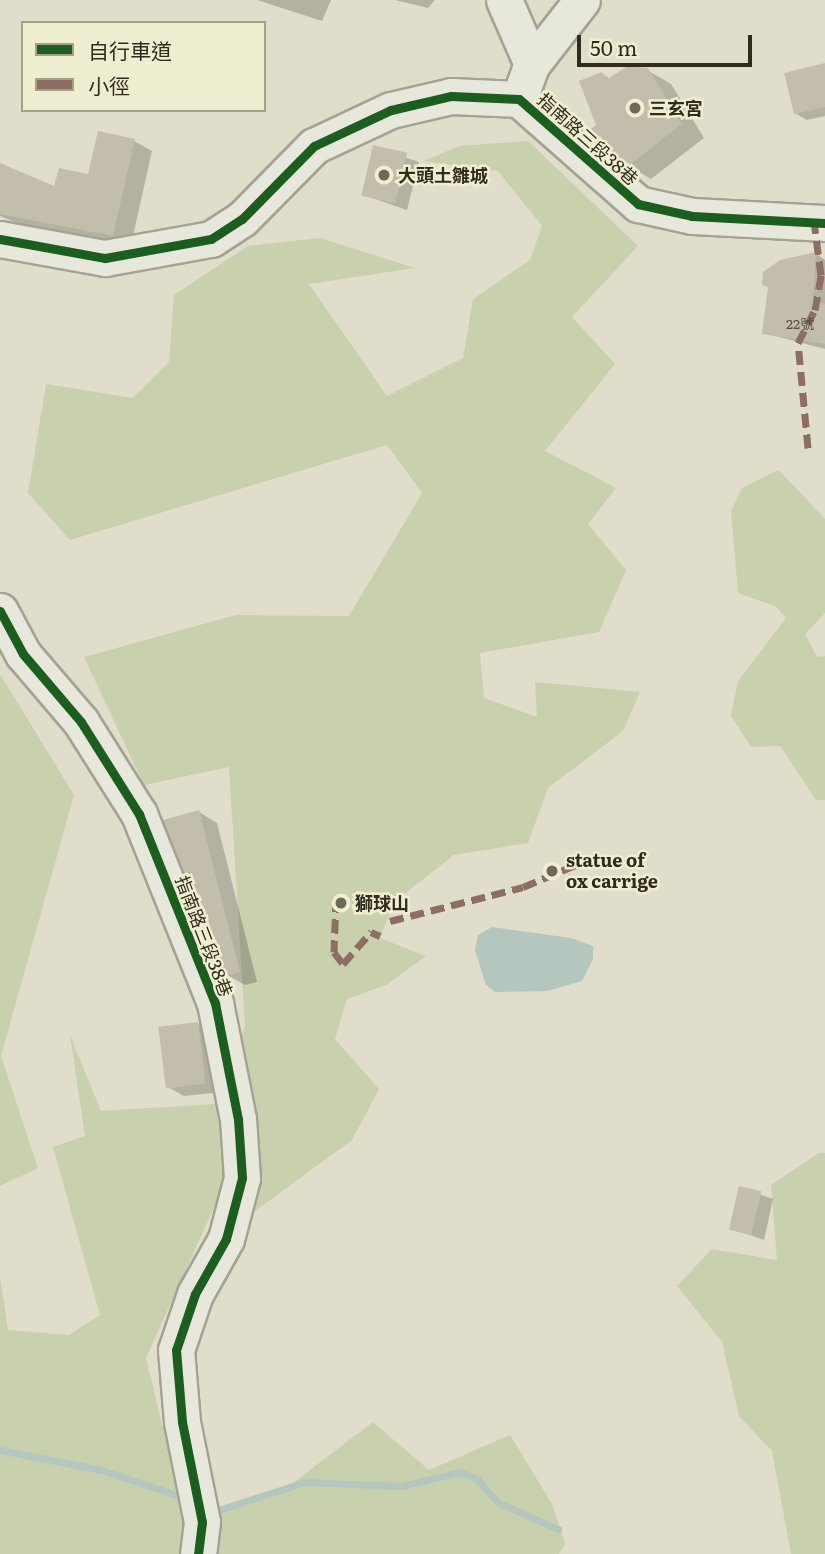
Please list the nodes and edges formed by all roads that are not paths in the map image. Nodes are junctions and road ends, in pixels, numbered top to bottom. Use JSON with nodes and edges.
{"nodes":[{"id":1,"x":504,"y":0,"type":"edge"},
{"id":2,"x":582,"y":0,"type":"edge"},
{"id":3,"x":532,"y":64,"type":"junction"},
{"id":4,"x":519,"y":99,"type":"junction"},
{"id":5,"x":825,"y":223,"type":"edge"},
{"id":6,"x":0,"y":239,"type":"edge"},
{"id":7,"x":0,"y":611,"type":"edge"},
{"id":8,"x":198,"y":1554,"type":"edge"}],
"edges":[{"from":1,"to":3,"type":"street"},
{"from":2,"to":3,"type":"street","name":"指南路三段38巷"},
{"from":3,"to":4,"type":"street","name":"指南路三段38巷"},
{"from":4,"to":5,"type":"street","name":"指南路三段38巷"},
{"from":4,"to":6,"type":"street","name":"指南路三段38巷"},
{"from":7,"to":8,"type":"street","name":"指南路三段38巷"}]}
